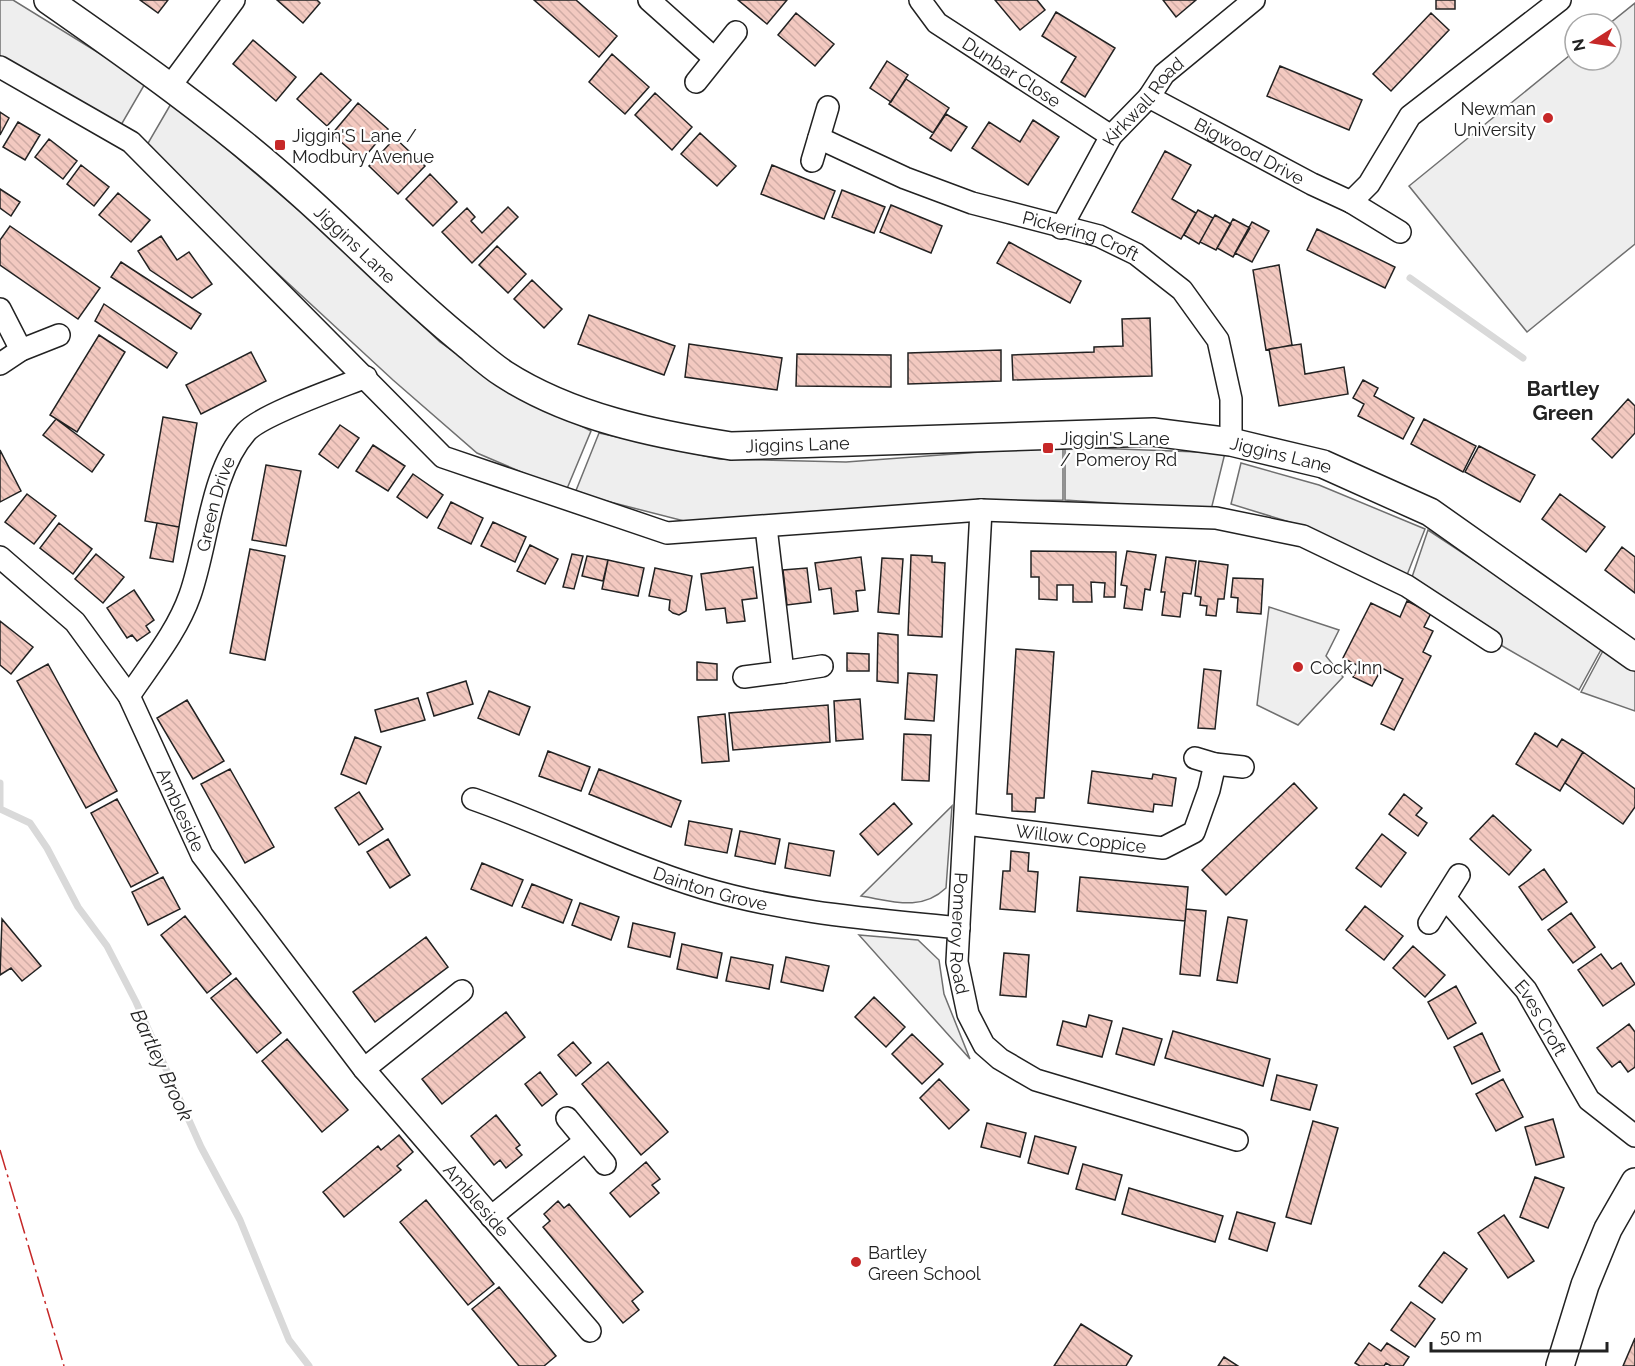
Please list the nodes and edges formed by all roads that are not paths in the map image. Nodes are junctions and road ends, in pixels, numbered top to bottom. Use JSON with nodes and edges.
{"nodes":[{"id":1,"x":48,"y":0,"type":"edge"},
{"id":2,"x":234,"y":0,"type":"edge"},
{"id":3,"x":649,"y":0,"type":"edge"},
{"id":4,"x":920,"y":0,"type":"edge"},
{"id":5,"x":1254,"y":0,"type":"edge"},
{"id":6,"x":1549,"y":3,"type":"edge"},
{"id":7,"x":736,"y":32,"type":"dead end"},
{"id":8,"x":714,"y":58,"type":"junction"},
{"id":9,"x":0,"y":67,"type":"edge"},
{"id":10,"x":696,"y":82,"type":"dead end"},
{"id":11,"x":171,"y":86,"type":"junction"},
{"id":12,"x":1149,"y":97,"type":"junction"},
{"id":13,"x":828,"y":107,"type":"dead end"},
{"id":14,"x":1111,"y":136,"type":"junction"},
{"id":15,"x":819,"y":138,"type":"junction"},
{"id":16,"x":812,"y":161,"type":"dead end"},
{"id":17,"x":1351,"y":202,"type":"junction"},
{"id":18,"x":1061,"y":228,"type":"junction"},
{"id":19,"x":1400,"y":232,"type":"dead end"},
{"id":20,"x":0,"y":309,"type":"edge"},
{"id":21,"x":59,"y":335,"type":"dead end"},
{"id":22,"x":21,"y":350,"type":"junction"},
{"id":23,"x":0,"y":364,"type":"edge"},
{"id":24,"x":366,"y":377,"type":"junction"},
{"id":25,"x":1232,"y":442,"type":"junction"},
{"id":26,"x":981,"y":510,"type":"junction"},
{"id":27,"x":766,"y":528,"type":"junction"},
{"id":28,"x":0,"y":557,"type":"edge"},
{"id":29,"x":1491,"y":641,"type":"dead end"},
{"id":30,"x":1635,"y":657,"type":"edge"},
{"id":31,"x":822,"y":666,"type":"dead end"},
{"id":32,"x":783,"y":672,"type":"junction"},
{"id":33,"x":744,"y":677,"type":"dead end"},
{"id":34,"x":129,"y":696,"type":"junction"},
{"id":35,"x":1243,"y":767,"type":"dead end"},
{"id":36,"x":473,"y":800,"type":"dead end"},
{"id":37,"x":966,"y":824,"type":"junction"},
{"id":38,"x":1459,"y":875,"type":"dead end"},
{"id":39,"x":1445,"y":898,"type":"junction"},
{"id":40,"x":1429,"y":923,"type":"dead end"},
{"id":41,"x":959,"y":928,"type":"junction"},
{"id":42,"x":462,"y":991,"type":"dead end"},
{"id":43,"x":364,"y":1069,"type":"junction"},
{"id":44,"x":567,"y":1118,"type":"dead end"},
{"id":45,"x":1635,"y":1136,"type":"edge"},
{"id":46,"x":1237,"y":1140,"type":"dead end"},
{"id":47,"x":585,"y":1141,"type":"junction"},
{"id":48,"x":605,"y":1164,"type":"dead end"},
{"id":49,"x":1635,"y":1182,"type":"edge"},
{"id":50,"x":491,"y":1217,"type":"junction"},
{"id":51,"x":590,"y":1331,"type":"dead end"},
{"id":52,"x":1560,"y":1366,"type":"edge"}],
"edges":[{"from":1,"to":11,"type":"street","name":"Jiggins Lane"},
{"from":2,"to":11,"type":"street"},
{"from":3,"to":8,"type":"street"},
{"from":4,"to":14,"type":"street","name":"Dunbar Close"},
{"from":5,"to":12,"type":"street","name":"Kirkwall Road"},
{"from":6,"to":17,"type":"street"},
{"from":7,"to":8,"type":"street"},
{"from":8,"to":10,"type":"street"},
{"from":9,"to":24,"type":"street"},
{"from":11,"to":25,"type":"street","name":"Jiggins Lane"},
{"from":12,"to":14,"type":"street","name":"Kirkwall Road"},
{"from":12,"to":17,"type":"street","name":"Bigwood Drive"},
{"from":13,"to":15,"type":"street"},
{"from":14,"to":18,"type":"street","name":"Kirkwall Road"},
{"from":15,"to":16,"type":"street"},
{"from":15,"to":18,"type":"street","name":"Pickering Croft"},
{"from":17,"to":19,"type":"street","name":"Bigwood Drive"},
{"from":18,"to":25,"type":"street","name":"Pickering Croft"},
{"from":20,"to":22,"type":"street"},
{"from":21,"to":22,"type":"street"},
{"from":22,"to":23,"type":"street"},
{"from":24,"to":27,"type":"street"},
{"from":24,"to":34,"type":"street","name":"Green Drive"},
{"from":25,"to":30,"type":"street","name":"Jiggins Lane"},
{"from":26,"to":27,"type":"street"},
{"from":26,"to":29,"type":"street"},
{"from":26,"to":37,"type":"street","name":"Pomeroy Road"},
{"from":27,"to":32,"type":"street"},
{"from":28,"to":34,"type":"street","name":"Ambleside"},
{"from":31,"to":32,"type":"street"},
{"from":32,"to":33,"type":"street"},
{"from":34,"to":43,"type":"street","name":"Ambleside"},
{"from":35,"to":37,"type":"street","name":"Willow Coppice"},
{"from":36,"to":41,"type":"street","name":"Dainton Grove"},
{"from":37,"to":41,"type":"street","name":"Pomeroy Road"},
{"from":38,"to":39,"type":"street"},
{"from":39,"to":40,"type":"street"},
{"from":39,"to":45,"type":"street","name":"Eves Croft"},
{"from":41,"to":46,"type":"street","name":"Pomeroy Road"},
{"from":42,"to":43,"type":"street"},
{"from":43,"to":50,"type":"street","name":"Ambleside"},
{"from":44,"to":47,"type":"street"},
{"from":47,"to":48,"type":"street"},
{"from":47,"to":50,"type":"street"},
{"from":49,"to":52,"type":"street"},
{"from":50,"to":51,"type":"street","name":"Ambleside"}]}
